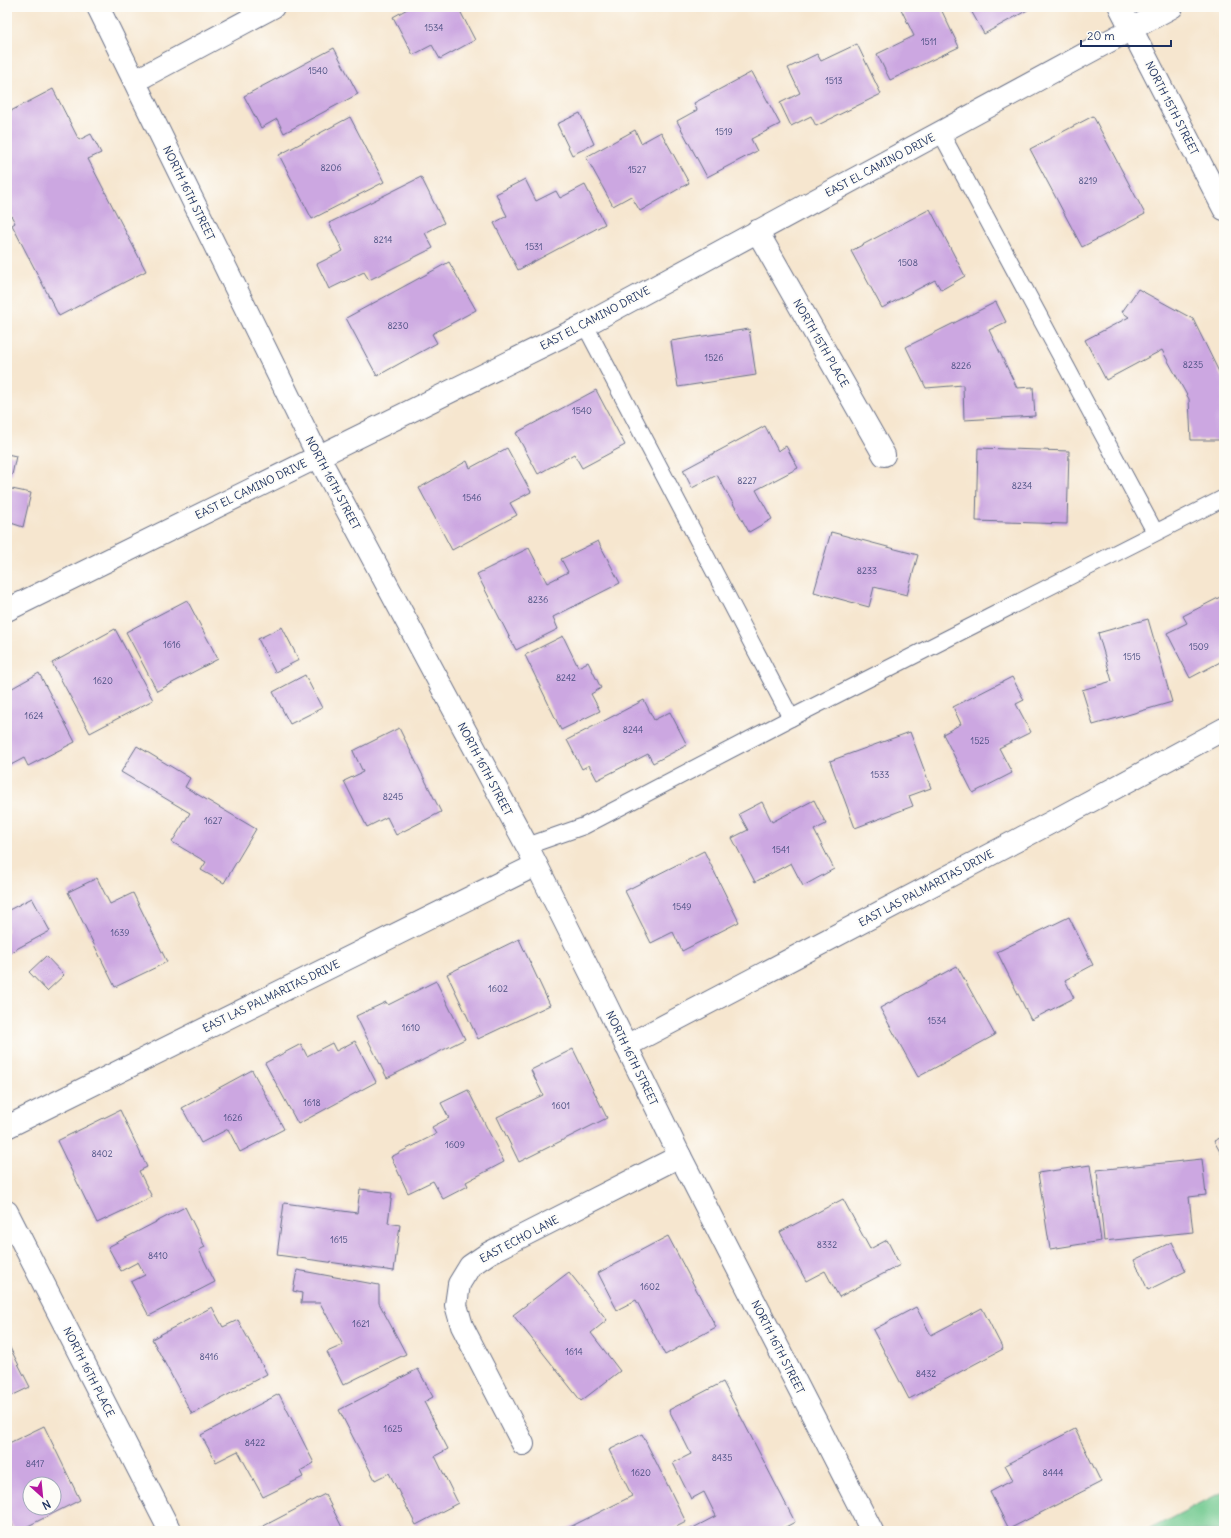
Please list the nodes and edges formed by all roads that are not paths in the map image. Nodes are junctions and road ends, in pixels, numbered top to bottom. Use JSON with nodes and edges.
{"nodes":[{"id":1,"x":98,"y":7,"type":"edge"},
{"id":2,"x":273,"y":7,"type":"edge"},
{"id":3,"x":1120,"y":7,"type":"edge"},
{"id":4,"x":1172,"y":7,"type":"edge"},
{"id":5,"x":1131,"y":29,"type":"junction"},
{"id":6,"x":135,"y":81,"type":"junction"},
{"id":7,"x":941,"y":133,"type":"junction"},
{"id":8,"x":1224,"y":208,"type":"edge"},
{"id":9,"x":757,"y":231,"type":"junction"},
{"id":10,"x":585,"y":325,"type":"junction"},
{"id":11,"x":884,"y":455,"type":"dead end"},
{"id":12,"x":318,"y":456,"type":"junction"},
{"id":13,"x":1224,"y":498,"type":"edge"},
{"id":14,"x":1155,"y":532,"type":"junction"},
{"id":15,"x":7,"y":610,"type":"edge"},
{"id":16,"x":791,"y":718,"type":"junction"},
{"id":17,"x":1224,"y":729,"type":"edge"},
{"id":18,"x":527,"y":846,"type":"junction"},
{"id":19,"x":536,"y":866,"type":"junction"},
{"id":20,"x":626,"y":1046,"type":"junction"},
{"id":21,"x":7,"y":1127,"type":"edge"},
{"id":22,"x":680,"y":1156,"type":"junction"},
{"id":23,"x":7,"y":1212,"type":"edge"},
{"id":24,"x":523,"y":1444,"type":"dead end"},
{"id":25,"x":170,"y":1531,"type":"edge"},
{"id":26,"x":872,"y":1531,"type":"edge"}],
"edges":[{"from":1,"to":6,"type":"street","name":"NORTH 16TH STREET"},
{"from":2,"to":6,"type":"street"},
{"from":3,"to":5,"type":"street","name":"NORTH 15TH STREET"},
{"from":4,"to":5,"type":"street","name":"EAST EL CAMINO DRIVE"},
{"from":5,"to":7,"type":"street","name":"EAST EL CAMINO DRIVE"},
{"from":5,"to":8,"type":"street","name":"NORTH 15TH STREET"},
{"from":6,"to":12,"type":"street","name":"NORTH 16TH STREET"},
{"from":7,"to":9,"type":"street","name":"EAST EL CAMINO DRIVE"},
{"from":7,"to":14,"type":"lane"},
{"from":9,"to":10,"type":"street","name":"EAST EL CAMINO DRIVE"},
{"from":9,"to":11,"type":"street","name":"NORTH 15TH PLACE"},
{"from":10,"to":12,"type":"street","name":"EAST EL CAMINO DRIVE"},
{"from":10,"to":16,"type":"lane"},
{"from":12,"to":15,"type":"street","name":"EAST EL CAMINO DRIVE"},
{"from":12,"to":18,"type":"street","name":"NORTH 16TH STREET"},
{"from":13,"to":14,"type":"lane"},
{"from":14,"to":16,"type":"lane"},
{"from":16,"to":18,"type":"lane"},
{"from":17,"to":20,"type":"street","name":"EAST LAS PALMARITAS DRIVE"},
{"from":18,"to":19,"type":"street","name":"NORTH 16TH STREET"},
{"from":19,"to":20,"type":"street","name":"NORTH 16TH STREET"},
{"from":19,"to":21,"type":"street","name":"EAST LAS PALMARITAS DRIVE"},
{"from":20,"to":22,"type":"street","name":"NORTH 16TH STREET"},
{"from":22,"to":24,"type":"street","name":"EAST ECHO LANE"},
{"from":22,"to":26,"type":"street","name":"NORTH 16TH STREET"},
{"from":23,"to":25,"type":"street","name":"NORTH 16TH PLACE"}]}
